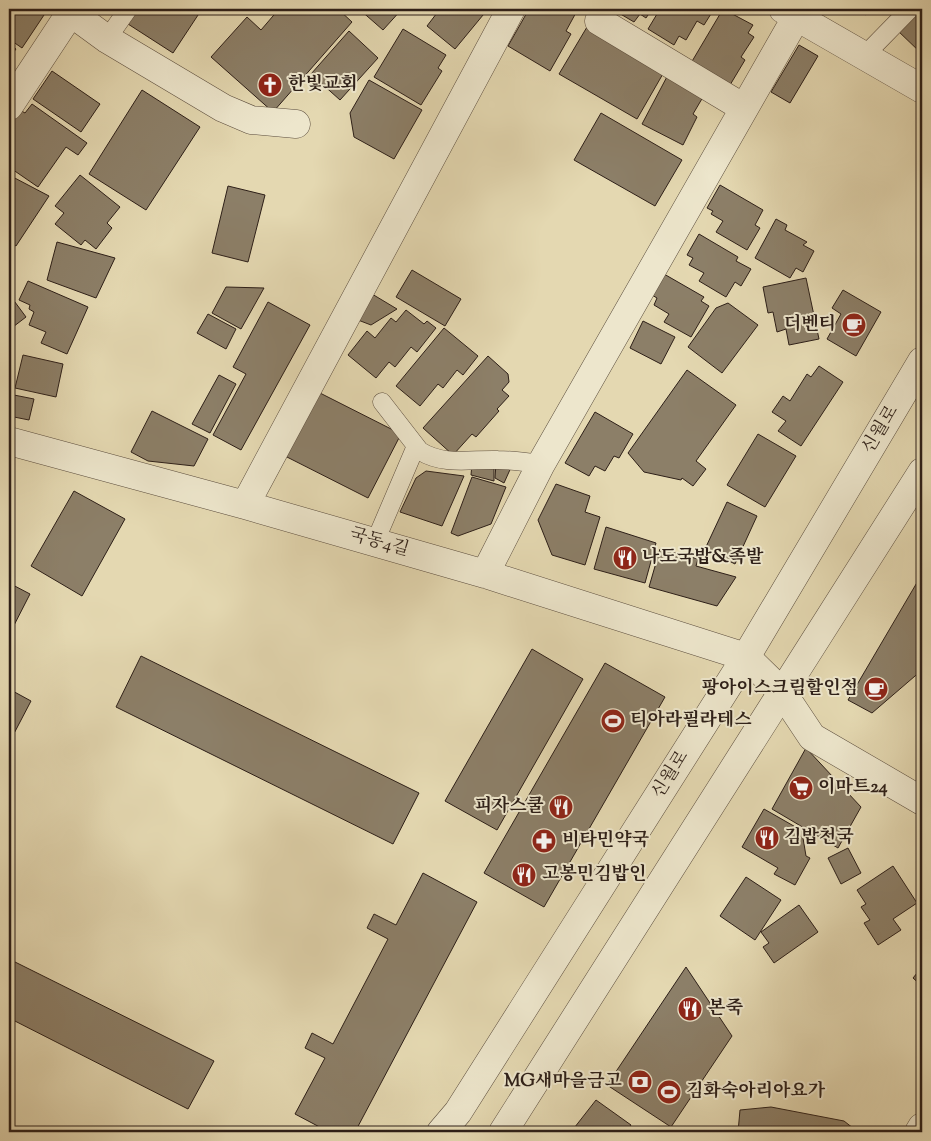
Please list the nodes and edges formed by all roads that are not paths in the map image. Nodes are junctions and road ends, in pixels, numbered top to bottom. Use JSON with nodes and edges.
{"nodes":[{"id":1,"x":128,"y":9,"type":"edge"},
{"id":2,"x":510,"y":9,"type":"edge"},
{"id":3,"x":910,"y":9,"type":"edge"},
{"id":4,"x":68,"y":11,"type":"edge"},
{"id":5,"x":794,"y":11,"type":"edge"},
{"id":6,"x":599,"y":21,"type":"dead end"},
{"id":7,"x":107,"y":39,"type":"junction"},
{"id":8,"x":864,"y":56,"type":"junction"},
{"id":9,"x":922,"y":89,"type":"edge"},
{"id":10,"x":9,"y":106,"type":"edge"},
{"id":11,"x":744,"y":108,"type":"junction"},
{"id":12,"x":296,"y":124,"type":"dead end"},
{"id":13,"x":922,"y":361,"type":"edge"},
{"id":14,"x":382,"y":402,"type":"dead end"},
{"id":15,"x":9,"y":441,"type":"edge"},
{"id":16,"x":416,"y":446,"type":"junction"},
{"id":17,"x":541,"y":464,"type":"junction"},
{"id":18,"x":922,"y":472,"type":"edge"},
{"id":19,"x":245,"y":504,"type":"junction"},
{"id":20,"x":375,"y":542,"type":"junction"},
{"id":21,"x":485,"y":574,"type":"junction"},
{"id":22,"x":746,"y":657,"type":"junction"},
{"id":23,"x":782,"y":692,"type":"junction"},
{"id":24,"x":922,"y":801,"type":"edge"},
{"id":25,"x":922,"y":1127,"type":"edge"},
{"id":26,"x":441,"y":1132,"type":"edge"},
{"id":27,"x":503,"y":1132,"type":"edge"},
{"id":28,"x":919,"y":1132,"type":"edge"}],
"edges":[{"from":1,"to":7,"type":"lane"},
{"from":2,"to":19,"type":"street"},
{"from":3,"to":8,"type":"lane"},
{"from":4,"to":7,"type":"street"},
{"from":4,"to":10,"type":"street"},
{"from":5,"to":8,"type":"street"},
{"from":5,"to":11,"type":"street"},
{"from":6,"to":11,"type":"street"},
{"from":7,"to":12,"type":"street"},
{"from":8,"to":9,"type":"street"},
{"from":11,"to":17,"type":"street"},
{"from":13,"to":22,"type":"street","name":"신월로"},
{"from":14,"to":16,"type":"lane"},
{"from":15,"to":19,"type":"street","name":"국동4길"},
{"from":16,"to":17,"type":"lane"},
{"from":16,"to":20,"type":"lane"},
{"from":17,"to":21,"type":"street"},
{"from":18,"to":23,"type":"street"},
{"from":19,"to":20,"type":"street","name":"국동4길"},
{"from":20,"to":21,"type":"street","name":"국동4길"},
{"from":21,"to":22,"type":"street","name":"국동4길"},
{"from":22,"to":23,"type":"street"},
{"from":22,"to":26,"type":"street","name":"신월로"},
{"from":23,"to":24,"type":"street"},
{"from":23,"to":27,"type":"street"},
{"from":25,"to":28,"type":"street"}]}
